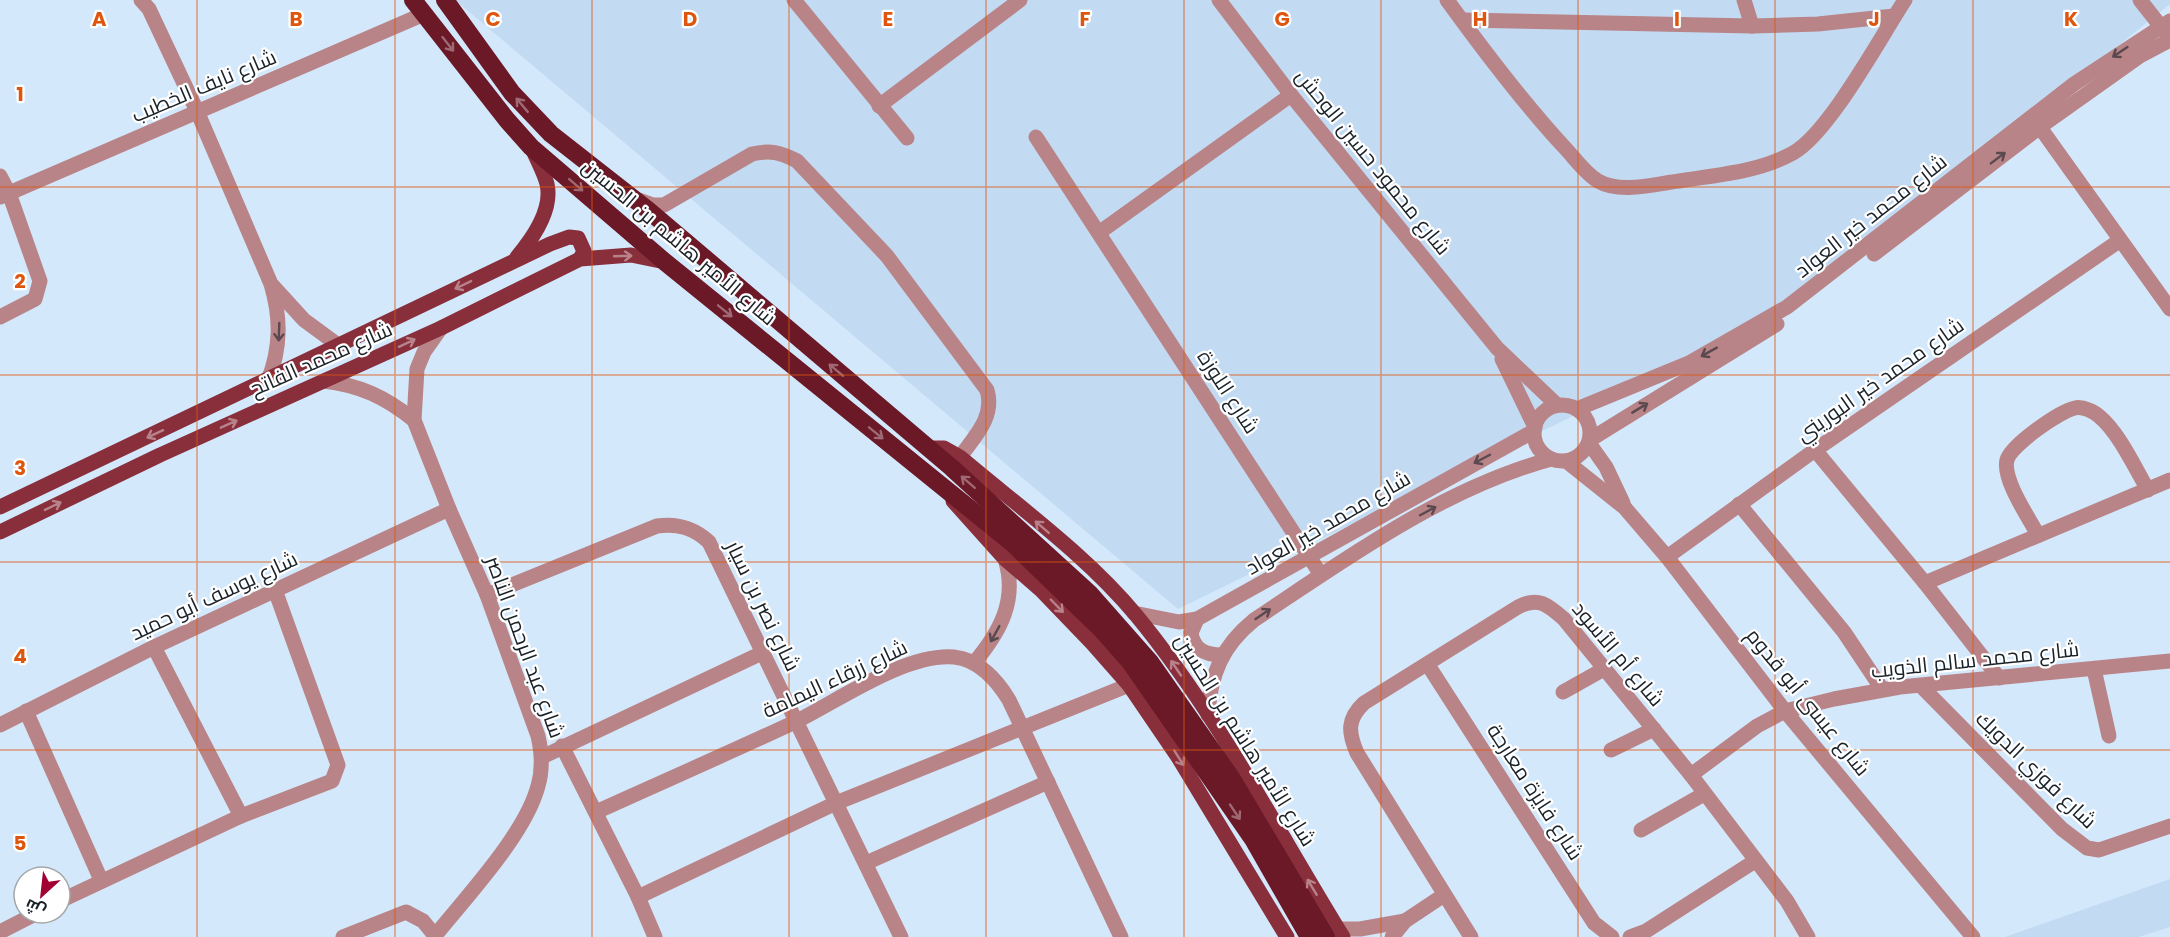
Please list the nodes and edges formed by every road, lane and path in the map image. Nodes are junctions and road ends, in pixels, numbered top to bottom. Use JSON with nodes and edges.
{"nodes":[{"id":1,"x":141,"y":0,"type":"edge"},
{"id":2,"x":445,"y":0,"type":"edge"},
{"id":3,"x":794,"y":0,"type":"edge"},
{"id":4,"x":1219,"y":0,"type":"edge"},
{"id":5,"x":1447,"y":0,"type":"edge"},
{"id":6,"x":1744,"y":0,"type":"edge"},
{"id":7,"x":1905,"y":0,"type":"edge"},
{"id":8,"x":2140,"y":0,"type":"edge"},
{"id":9,"x":1015,"y":1,"type":"edge"},
{"id":10,"x":419,"y":7,"type":"edge"},
{"id":11,"x":1894,"y":16,"type":"junction"},
{"id":12,"x":1462,"y":20,"type":"junction"},
{"id":13,"x":1752,"y":26,"type":"junction"},
{"id":14,"x":2168,"y":31,"type":"edge"},
{"id":15,"x":1291,"y":95,"type":"junction"},
{"id":16,"x":879,"y":106,"type":"junction"},
{"id":17,"x":197,"y":111,"type":"junction"},
{"id":18,"x":2036,"y":121,"type":"junction"},
{"id":19,"x":1036,"y":137,"type":"dead end"},
{"id":20,"x":907,"y":138,"type":"dead end"},
{"id":21,"x":531,"y":147,"type":"junction"},
{"id":22,"x":0,"y":176,"type":"edge"},
{"id":23,"x":4,"y":195,"type":"edge"},
{"id":24,"x":630,"y":196,"type":"junction"},
{"id":25,"x":673,"y":200,"type":"junction"},
{"id":26,"x":668,"y":227,"type":"junction"},
{"id":27,"x":1100,"y":232,"type":"junction"},
{"id":28,"x":2119,"y":241,"type":"junction"},
{"id":29,"x":515,"y":259,"type":"junction"},
{"id":30,"x":580,"y":259,"type":"junction"},
{"id":31,"x":665,"y":262,"type":"junction"},
{"id":32,"x":271,"y":284,"type":"junction"},
{"id":33,"x":2170,"y":309,"type":"edge"},
{"id":34,"x":0,"y":317,"type":"edge"},
{"id":35,"x":441,"y":328,"type":"junction"},
{"id":36,"x":338,"y":345,"type":"junction"},
{"id":37,"x":1497,"y":348,"type":"junction"},
{"id":38,"x":268,"y":381,"type":"junction"},
{"id":39,"x":323,"y":381,"type":"junction"},
{"id":40,"x":1557,"y":405,"type":"junction"},
{"id":41,"x":1577,"y":409,"type":"junction"},
{"id":42,"x":414,"y":420,"type":"junction"},
{"id":43,"x":1534,"y":429,"type":"junction"},
{"id":44,"x":1590,"y":441,"type":"junction"},
{"id":45,"x":928,"y":448,"type":"junction"},
{"id":46,"x":1815,"y":450,"type":"junction"},
{"id":47,"x":960,"y":457,"type":"junction"},
{"id":48,"x":1558,"y":460,"type":"junction"},
{"id":49,"x":2170,"y":480,"type":"edge"},
{"id":50,"x":944,"y":489,"type":"junction"},
{"id":51,"x":2148,"y":490,"type":"junction"},
{"id":52,"x":1739,"y":504,"type":"junction"},
{"id":53,"x":0,"y":507,"type":"edge"},
{"id":54,"x":1625,"y":508,"type":"junction"},
{"id":55,"x":448,"y":509,"type":"junction"},
{"id":56,"x":0,"y":532,"type":"edge"},
{"id":57,"x":2038,"y":535,"type":"junction"},
{"id":58,"x":1667,"y":557,"type":"junction"},
{"id":59,"x":1311,"y":558,"type":"junction"},
{"id":60,"x":1005,"y":559,"type":"junction"},
{"id":61,"x":1321,"y":575,"type":"junction"},
{"id":62,"x":1925,"y":583,"type":"junction"},
{"id":63,"x":275,"y":590,"type":"junction"},
{"id":64,"x":487,"y":596,"type":"junction"},
{"id":65,"x":1134,"y":613,"type":"junction"},
{"id":66,"x":1197,"y":620,"type":"junction"},
{"id":67,"x":154,"y":647,"type":"junction"},
{"id":68,"x":762,"y":653,"type":"junction"},
{"id":69,"x":1222,"y":655,"type":"junction"},
{"id":70,"x":2170,"y":661,"type":"edge"},
{"id":71,"x":974,"y":663,"type":"junction"},
{"id":72,"x":1428,"y":665,"type":"junction"},
{"id":73,"x":1604,"y":669,"type":"junction"},
{"id":74,"x":2094,"y":669,"type":"junction"},
{"id":75,"x":1999,"y":678,"type":"junction"},
{"id":76,"x":1129,"y":685,"type":"junction"},
{"id":77,"x":1921,"y":686,"type":"junction"},
{"id":78,"x":1882,"y":689,"type":"junction"},
{"id":79,"x":1563,"y":692,"type":"dead end"},
{"id":80,"x":26,"y":711,"type":"junction"},
{"id":81,"x":1785,"y":711,"type":"junction"},
{"id":82,"x":1208,"y":715,"type":"junction"},
{"id":83,"x":795,"y":721,"type":"junction"},
{"id":84,"x":0,"y":725,"type":"edge"},
{"id":85,"x":1024,"y":729,"type":"junction"},
{"id":86,"x":1654,"y":729,"type":"junction"},
{"id":87,"x":2109,"y":736,"type":"dead end"},
{"id":88,"x":562,"y":746,"type":"junction"},
{"id":89,"x":1611,"y":750,"type":"dead end"},
{"id":90,"x":543,"y":757,"type":"junction"},
{"id":91,"x":1691,"y":775,"type":"junction"},
{"id":92,"x":1048,"y":782,"type":"junction"},
{"id":93,"x":1704,"y":794,"type":"junction"},
{"id":94,"x":836,"y":803,"type":"junction"},
{"id":95,"x":596,"y":812,"type":"junction"},
{"id":96,"x":242,"y":816,"type":"junction"},
{"id":97,"x":2170,"y":826,"type":"edge"},
{"id":98,"x":1641,"y":830,"type":"dead end"},
{"id":99,"x":1755,"y":861,"type":"junction"},
{"id":100,"x":866,"y":863,"type":"junction"},
{"id":101,"x":101,"y":880,"type":"junction"},
{"id":102,"x":72,"y":895,"type":"edge"},
{"id":103,"x":1444,"y":895,"type":"junction"},
{"id":104,"x":638,"y":897,"type":"junction"},
{"id":105,"x":1405,"y":921,"type":"junction"},
{"id":106,"x":1959,"y":922,"type":"junction"},
{"id":107,"x":15,"y":925,"type":"edge"},
{"id":108,"x":0,"y":933,"type":"edge"},
{"id":109,"x":1335,"y":934,"type":"edge"},
{"id":110,"x":343,"y":937,"type":"edge"},
{"id":111,"x":435,"y":937,"type":"edge"},
{"id":112,"x":655,"y":937,"type":"edge"},
{"id":113,"x":901,"y":937,"type":"edge"},
{"id":114,"x":1120,"y":937,"type":"edge"},
{"id":115,"x":1287,"y":937,"type":"edge"},
{"id":116,"x":1309,"y":937,"type":"edge"},
{"id":117,"x":1392,"y":937,"type":"edge"},
{"id":118,"x":1471,"y":937,"type":"edge"},
{"id":119,"x":1612,"y":937,"type":"edge"},
{"id":120,"x":1630,"y":937,"type":"edge"},
{"id":121,"x":1808,"y":937,"type":"edge"},
{"id":122,"x":1965,"y":937,"type":"edge"},
{"id":123,"x":1973,"y":937,"type":"edge"}],
"edges":[{"from":1,"to":17,"type":"street"},
{"from":24,"to":2,"type":"highway","name":"شارع الأمير هاشم بن الحسين","one_way":true},
{"from":3,"to":16,"type":"street"},
{"from":4,"to":15,"type":"street","name":"شارع محمود حسين الوحش"},
{"from":5,"to":12,"type":"street"},
{"from":6,"to":13,"type":"street"},
{"from":7,"to":11,"type":"street"},
{"from":8,"to":14,"type":"street"},
{"from":9,"to":16,"type":"street"},
{"from":10,"to":17,"type":"street","name":"شارع نايف الخطيب"},
{"from":10,"to":21,"type":"highway","name":"شارع الأمير هاشم بن الحسين","one_way":true},
{"from":11,"to":12,"type":"street"},
{"from":11,"to":13,"type":"street"},
{"from":12,"to":13,"type":"street"},
{"from":14,"to":18,"type":"street","name":"شارع محمد خير العواد"},
{"from":15,"to":27,"type":"street"},
{"from":15,"to":37,"type":"street","name":"شارع محمود حسين الوحش"},
{"from":16,"to":20,"type":"street"},
{"from":17,"to":23,"type":"street","name":"شارع نايف الخطيب"},
{"from":17,"to":32,"type":"street"},
{"from":18,"to":28,"type":"street"},
{"from":18,"to":41,"type":"street","name":"شارع محمد خير العواد","one_way":true},
{"from":44,"to":18,"type":"street","name":"شارع محمد خير العواد","one_way":true},
{"from":19,"to":27,"type":"street","name":"شارع اللوزة"},
{"from":21,"to":29,"type":"main road","name":"شارع محمد الفاتح"},
{"from":21,"to":31,"type":"highway","name":"شارع الأمير هاشم بن الحسين","one_way":true},
{"from":22,"to":23,"type":"street"},
{"from":23,"to":34,"type":"street"},
{"from":24,"to":25,"type":"street"},
{"from":24,"to":26,"type":"highway","name":"شارع الأمير هاشم بن الحسين"},
{"from":25,"to":26,"type":"street"},
{"from":25,"to":47,"type":"street"},
{"from":45,"to":26,"type":"highway","name":"شارع الأمير هاشم بن الحسين","one_way":true},
{"from":27,"to":59,"type":"street","name":"شارع اللوزة"},
{"from":28,"to":33,"type":"street"},
{"from":28,"to":46,"type":"street","name":"شارع محمد خير البوريني"},
{"from":29,"to":30,"type":"main road"},
{"from":29,"to":36,"type":"main road","name":"شارع محمد الفاتح","one_way":true},
{"from":30,"to":31,"type":"main road","name":"شارع محمد الفاتح","one_way":true},
{"from":30,"to":35,"type":"main road","name":"شارع محمد الفاتح"},
{"from":31,"to":50,"type":"highway","name":"شارع الأمير هاشم بن الحسين","one_way":true},
{"from":32,"to":36,"type":"street"},
{"from":32,"to":38,"type":"street","one_way":true},
{"from":39,"to":35,"type":"main road","name":"شارع محمد الفاتح","one_way":true},
{"from":35,"to":42,"type":"street","name":"شارع عبد الرحمن الناصر"},
{"from":36,"to":38,"type":"main road","name":"شارع محمد الفاتح"},
{"from":37,"to":40,"type":"street","name":"شارع محمود حسين الوحش"},
{"from":37,"to":43,"type":"street","name":"شارع محمود حسين الوحش"},
{"from":38,"to":53,"type":"main road","name":"شارع محمد الفاتح","one_way":true},
{"from":39,"to":42,"type":"street","name":"شارع عبد الرحمن الناصر"},
{"from":56,"to":39,"type":"main road","name":"شارع محمد الفاتح","one_way":true},
{"from":40,"to":41,"type":"street"},
{"from":40,"to":43,"type":"street"},
{"from":41,"to":44,"type":"street"},
{"from":42,"to":55,"type":"street","name":"شارع عبد الرحمن الناصر"},
{"from":43,"to":48,"type":"street"},
{"from":43,"to":59,"type":"street","name":"شارع محمد خير العواد","one_way":true},
{"from":44,"to":48,"type":"street"},
{"from":44,"to":54,"type":"street","name":"شارع عيسى أبو قدوم"},
{"from":45,"to":47,"type":"main road","name":"شارع الأمير هاشم بن الحسين"},
{"from":109,"to":45,"type":"highway","name":"شارع الأمير هاشم بن الحسين","one_way":true},
{"from":46,"to":52,"type":"street","name":"شارع محمد خير البوريني"},
{"from":46,"to":62,"type":"street"},
{"from":65,"to":47,"type":"main road","name":"شارع الأمير هاشم بن الحسين","one_way":true},
{"from":48,"to":54,"type":"street","name":"شارع عيسى أبو قدوم"},
{"from":61,"to":48,"type":"street","name":"شارع محمد خير العواد","one_way":true},
{"from":49,"to":51,"type":"street"},
{"from":50,"to":60,"type":"main road","name":"شارع الأمير هاشم بن الحسين"},
{"from":50,"to":116,"type":"highway","name":"شارع الأمير هاشم بن الحسين","one_way":true},
{"from":51,"to":57,"type":"street"},
{"from":51,"to":57,"type":"street"},
{"from":52,"to":58,"type":"street","name":"شارع محمد خير البوريني"},
{"from":52,"to":78,"type":"street"},
{"from":54,"to":58,"type":"street","name":"شارع عيسى أبو قدوم"},
{"from":55,"to":63,"type":"street","name":"شارع يوسف أبو حميد"},
{"from":55,"to":64,"type":"street","name":"شارع عبد الرحمن الناصر"},
{"from":57,"to":62,"type":"street"},
{"from":58,"to":81,"type":"street","name":"شارع عيسى أبو قدوم"},
{"from":59,"to":61,"type":"street","name":"شارع اللوزة"},
{"from":59,"to":66,"type":"street","name":"شارع محمد خير العواد"},
{"from":60,"to":71,"type":"street","one_way":true},
{"from":60,"to":76,"type":"main road","name":"شارع الأمير هاشم بن الحسين","one_way":true},
{"from":69,"to":61,"type":"street","name":"شارع محمد خير العواد","one_way":true},
{"from":62,"to":75,"type":"street"},
{"from":63,"to":67,"type":"street","name":"شارع يوسف أبو حميد"},
{"from":63,"to":96,"type":"street"},
{"from":64,"to":68,"type":"street","name":"شارع نصر بن سيار"},
{"from":64,"to":90,"type":"street","name":"شارع عبد الرحمن الناصر"},
{"from":65,"to":66,"type":"street","name":"شارع محمد خير العواد"},
{"from":82,"to":65,"type":"main road","name":"شارع الأمير هاشم بن الحسين","one_way":true},
{"from":66,"to":69,"type":"street"},
{"from":67,"to":80,"type":"street","name":"شارع يوسف أبو حميد"},
{"from":67,"to":96,"type":"street"},
{"from":68,"to":83,"type":"street","name":"شارع نصر بن سيار"},
{"from":68,"to":88,"type":"street"},
{"from":69,"to":82,"type":"street","name":"شارع محمد خير العواد"},
{"from":70,"to":74,"type":"street","name":"شارع محمد سالم الذويب"},
{"from":71,"to":83,"type":"street","name":"شارع زرقاء اليمامة"},
{"from":71,"to":85,"type":"street"},
{"from":72,"to":73,"type":"street","name":"شارع أم الأسود"},
{"from":72,"to":103,"type":"street","name":"شارع أم الأسود"},
{"from":72,"to":119,"type":"street","name":"شارع فايزة معارجة"},
{"from":73,"to":79,"type":"street"},
{"from":73,"to":86,"type":"street","name":"شارع أم الأسود"},
{"from":74,"to":75,"type":"street","name":"شارع محمد سالم الذويب"},
{"from":74,"to":87,"type":"street"},
{"from":75,"to":77,"type":"street","name":"شارع محمد سالم الذويب"},
{"from":76,"to":85,"type":"street"},
{"from":76,"to":115,"type":"main road","name":"شارع الأمير هاشم بن الحسين","one_way":true},
{"from":77,"to":78,"type":"street","name":"شارع محمد سالم الذويب"},
{"from":77,"to":97,"type":"street","name":"شارع فوزي الدويك"},
{"from":78,"to":81,"type":"street","name":"شارع محمد سالم الذويب"},
{"from":80,"to":84,"type":"street","name":"شارع يوسف أبو حميد"},
{"from":80,"to":101,"type":"street"},
{"from":81,"to":91,"type":"street","name":"شارع محمد سالم الذويب"},
{"from":81,"to":106,"type":"street","name":"شارع عيسى أبو قدوم"},
{"from":109,"to":82,"type":"main road","name":"شارع الأمير هاشم بن الحسين","one_way":true},
{"from":83,"to":94,"type":"street","name":"شارع نصر بن سيار"},
{"from":83,"to":95,"type":"street","name":"شارع زرقاء اليمامة"},
{"from":85,"to":92,"type":"street"},
{"from":85,"to":94,"type":"street"},
{"from":86,"to":89,"type":"street"},
{"from":86,"to":91,"type":"street","name":"شارع أم الأسود"},
{"from":88,"to":90,"type":"street"},
{"from":88,"to":95,"type":"street"},
{"from":90,"to":111,"type":"street","name":"شارع عبد الرحمن الناصر"},
{"from":91,"to":93,"type":"street","name":"شارع أم الأسود"},
{"from":92,"to":100,"type":"street"},
{"from":92,"to":114,"type":"street"},
{"from":93,"to":98,"type":"street"},
{"from":93,"to":99,"type":"street","name":"شارع أم الأسود"},
{"from":94,"to":100,"type":"street","name":"شارع نصر بن سيار"},
{"from":94,"to":104,"type":"street"},
{"from":95,"to":104,"type":"street"},
{"from":96,"to":101,"type":"street"},
{"from":99,"to":120,"type":"street"},
{"from":99,"to":121,"type":"street","name":"شارع أم الأسود"},
{"from":100,"to":113,"type":"street","name":"شارع نصر بن سيار"},
{"from":101,"to":102,"type":"street"},
{"from":103,"to":105,"type":"street"},
{"from":103,"to":118,"type":"street","name":"شارع أم الأسود"},
{"from":104,"to":112,"type":"street"},
{"from":105,"to":109,"type":"street"},
{"from":105,"to":117,"type":"street"},
{"from":106,"to":122,"type":"street","name":"شارع عيسى أبو قدوم"},
{"from":106,"to":123,"type":"street","name":"شارع عيسى أبو قدوم"},
{"from":107,"to":108,"type":"street"},
{"from":110,"to":111,"type":"street"}]}
